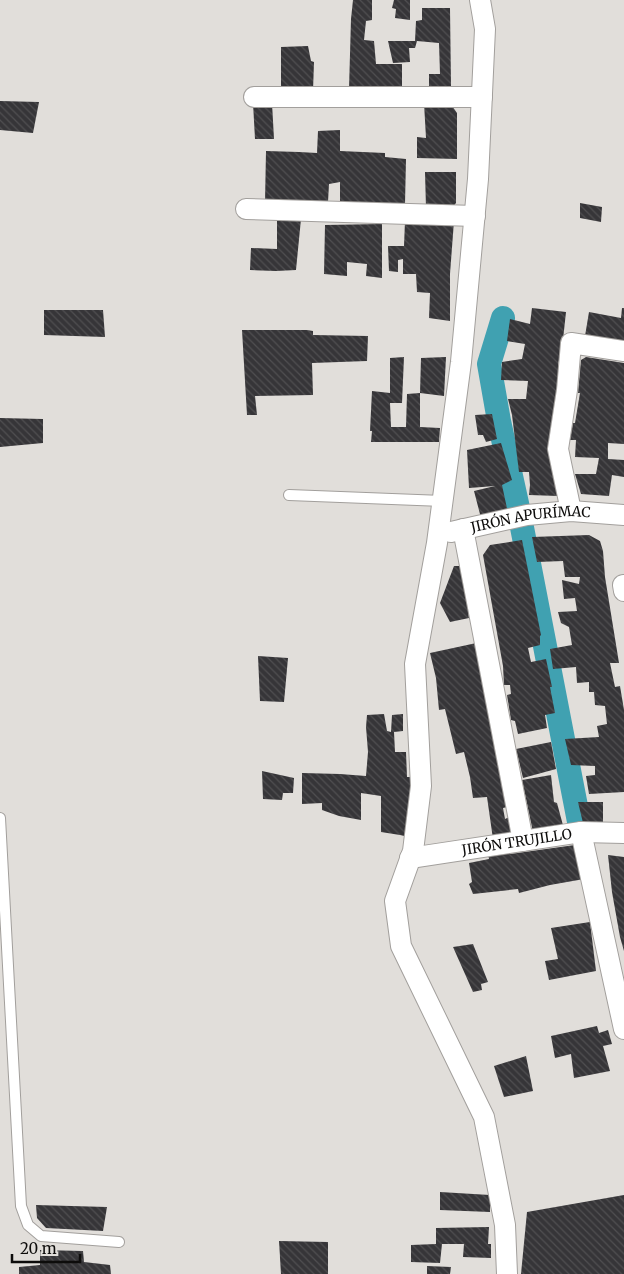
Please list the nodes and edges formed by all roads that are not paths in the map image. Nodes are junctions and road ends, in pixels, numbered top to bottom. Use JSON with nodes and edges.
{"nodes":[{"id":1,"x":480,"y":0,"type":"edge"},
{"id":2,"x":254,"y":97,"type":"dead end"},
{"id":3,"x":482,"y":97,"type":"junction"},
{"id":4,"x":246,"y":209,"type":"dead end"},
{"id":5,"x":475,"y":216,"type":"junction"},
{"id":6,"x":624,"y":351,"type":"edge"},
{"id":7,"x":289,"y":495,"type":"dead end"},
{"id":8,"x":442,"y":501,"type":"junction"},
{"id":9,"x":571,"y":511,"type":"junction"},
{"id":10,"x":624,"y":515,"type":"edge"},
{"id":11,"x":463,"y":529,"type":"junction"},
{"id":12,"x":438,"y":535,"type":"junction"},
{"id":13,"x":0,"y":818,"type":"edge"},
{"id":14,"x":581,"y":832,"type":"junction"},
{"id":15,"x":624,"y":833,"type":"edge"},
{"id":16,"x":522,"y":841,"type":"junction"},
{"id":17,"x":410,"y":858,"type":"junction"},
{"id":18,"x":624,"y":1029,"type":"edge"},
{"id":19,"x":119,"y":1242,"type":"dead end"},
{"id":20,"x":507,"y":1274,"type":"edge"}],
"edges":[{"from":1,"to":3,"type":"street"},
{"from":2,"to":3,"type":"street"},
{"from":3,"to":5,"type":"street"},
{"from":4,"to":5,"type":"street"},
{"from":5,"to":8,"type":"street"},
{"from":6,"to":9,"type":"street"},
{"from":7,"to":8,"type":"lane"},
{"from":8,"to":12,"type":"street"},
{"from":9,"to":10,"type":"street","name":"JIRÓN APURÍMAC"},
{"from":9,"to":11,"type":"street","name":"JIRÓN APURÍMAC"},
{"from":11,"to":12,"type":"street","name":"JIRÓN APURÍMAC"},
{"from":11,"to":16,"type":"street"},
{"from":12,"to":17,"type":"street"},
{"from":13,"to":19,"type":"lane"},
{"from":14,"to":15,"type":"street","name":"JIRÓN TRUJILLO"},
{"from":14,"to":16,"type":"street","name":"JIRÓN TRUJILLO"},
{"from":14,"to":18,"type":"street"},
{"from":16,"to":17,"type":"street","name":"JIRÓN TRUJILLO"},
{"from":17,"to":20,"type":"street"}]}
